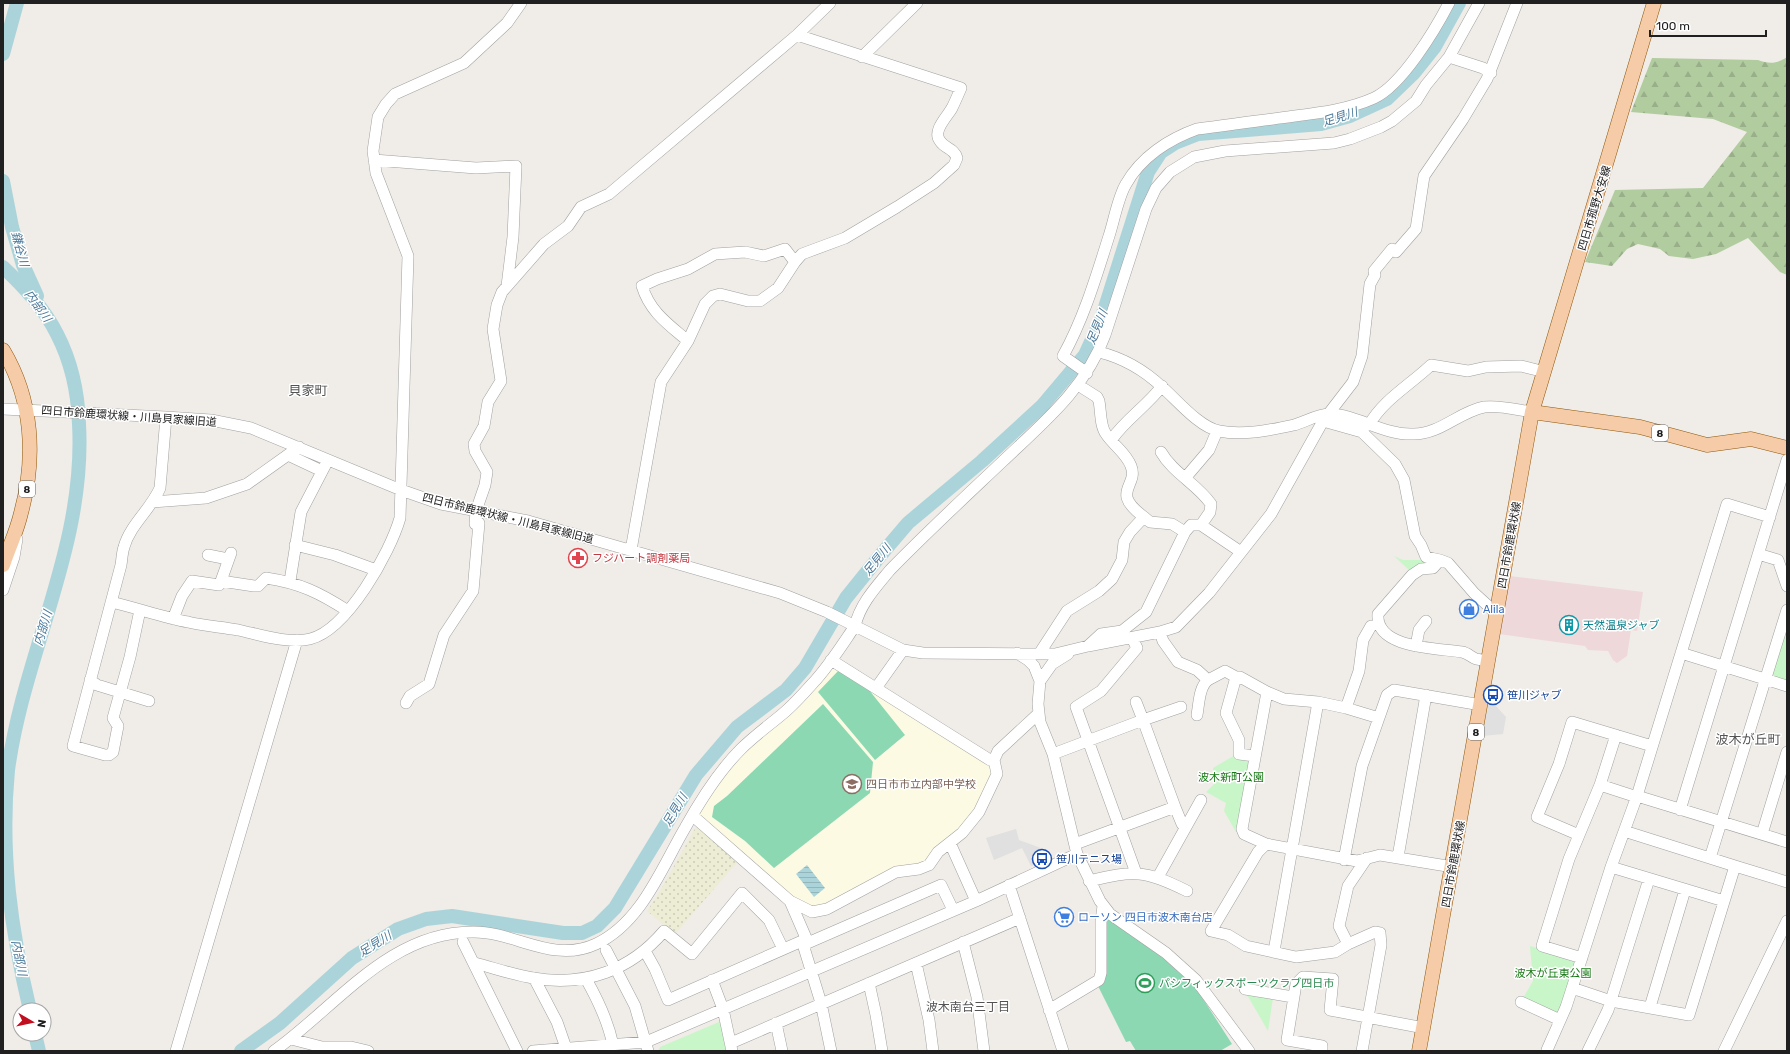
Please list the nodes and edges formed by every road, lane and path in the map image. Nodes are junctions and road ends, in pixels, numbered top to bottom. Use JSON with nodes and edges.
{"nodes":[{"id":1,"x":521,"y":3,"type":"edge"},
{"id":2,"x":830,"y":3,"type":"edge"},
{"id":3,"x":918,"y":3,"type":"edge"},
{"id":4,"x":1449,"y":3,"type":"edge"},
{"id":5,"x":1479,"y":3,"type":"edge"},
{"id":6,"x":1654,"y":3,"type":"edge"},
{"id":7,"x":1513,"y":6,"type":"edge"},
{"id":8,"x":797,"y":35,"type":"junction"},
{"id":9,"x":862,"y":57,"type":"junction"},
{"id":10,"x":1449,"y":57,"type":"junction"},
{"id":11,"x":1491,"y":73,"type":"junction"},
{"id":12,"x":374,"y":160,"type":"junction"},
{"id":13,"x":794,"y":262,"type":"junction"},
{"id":14,"x":507,"y":287,"type":"junction"},
{"id":15,"x":688,"y":341,"type":"junction"},
{"id":16,"x":3,"y":350,"type":"edge"},
{"id":17,"x":1099,"y":352,"type":"junction"},
{"id":18,"x":1087,"y":372,"type":"junction"},
{"id":19,"x":1545,"y":372,"type":"junction"},
{"id":20,"x":1078,"y":385,"type":"junction"},
{"id":21,"x":1162,"y":386,"type":"junction"},
{"id":22,"x":3,"y":409,"type":"edge"},
{"id":23,"x":32,"y":410,"type":"junction"},
{"id":24,"x":1532,"y":412,"type":"junction"},
{"id":25,"x":162,"y":417,"type":"junction"},
{"id":26,"x":1326,"y":418,"type":"junction"},
{"id":27,"x":1369,"y":425,"type":"junction"},
{"id":28,"x":1218,"y":431,"type":"junction"},
{"id":29,"x":1112,"y":439,"type":"junction"},
{"id":30,"x":299,"y":447,"type":"junction"},
{"id":31,"x":1787,"y":448,"type":"edge"},
{"id":32,"x":1162,"y":452,"type":"dead end"},
{"id":33,"x":288,"y":455,"type":"junction"},
{"id":34,"x":328,"y":460,"type":"junction"},
{"id":35,"x":1787,"y":460,"type":"edge"},
{"id":36,"x":322,"y":471,"type":"junction"},
{"id":37,"x":1186,"y":477,"type":"junction"},
{"id":38,"x":401,"y":490,"type":"junction"},
{"id":39,"x":152,"y":502,"type":"junction"},
{"id":40,"x":476,"y":511,"type":"junction"},
{"id":41,"x":1770,"y":517,"type":"junction"},
{"id":42,"x":1144,"y":518,"type":"junction"},
{"id":43,"x":1201,"y":525,"type":"junction"},
{"id":44,"x":15,"y":532,"type":"junction"},
{"id":45,"x":1185,"y":532,"type":"junction"},
{"id":46,"x":295,"y":545,"type":"junction"},
{"id":47,"x":631,"y":550,"type":"junction"},
{"id":48,"x":1241,"y":552,"type":"junction"},
{"id":49,"x":1758,"y":554,"type":"junction"},
{"id":50,"x":208,"y":555,"type":"dead end"},
{"id":51,"x":4,"y":559,"type":"edge"},
{"id":52,"x":1440,"y":560,"type":"junction"},
{"id":53,"x":376,"y":570,"type":"junction"},
{"id":54,"x":222,"y":582,"type":"junction"},
{"id":55,"x":290,"y":582,"type":"junction"},
{"id":56,"x":1787,"y":586,"type":"edge"},
{"id":57,"x":3,"y":590,"type":"edge"},
{"id":58,"x":111,"y":602,"type":"junction"},
{"id":59,"x":140,"y":610,"type":"junction"},
{"id":60,"x":1787,"y":610,"type":"edge"},
{"id":61,"x":348,"y":611,"type":"junction"},
{"id":62,"x":1497,"y":614,"type":"junction"},
{"id":63,"x":173,"y":619,"type":"junction"},
{"id":64,"x":1426,"y":621,"type":"dead end"},
{"id":65,"x":854,"y":625,"type":"junction"},
{"id":66,"x":1371,"y":626,"type":"dead end"},
{"id":67,"x":1160,"y":632,"type":"junction"},
{"id":68,"x":1126,"y":636,"type":"junction"},
{"id":69,"x":297,"y":640,"type":"junction"},
{"id":70,"x":1416,"y":646,"type":"junction"},
{"id":71,"x":903,"y":650,"type":"junction"},
{"id":72,"x":1075,"y":650,"type":"junction"},
{"id":73,"x":1016,"y":653,"type":"junction"},
{"id":74,"x":1681,"y":653,"type":"junction"},
{"id":75,"x":1040,"y":654,"type":"junction"},
{"id":76,"x":831,"y":660,"type":"junction"},
{"id":77,"x":1489,"y":660,"type":"junction"},
{"id":78,"x":1723,"y":666,"type":"junction"},
{"id":79,"x":1236,"y":677,"type":"junction"},
{"id":80,"x":1766,"y":679,"type":"junction"},
{"id":81,"x":90,"y":680,"type":"junction"},
{"id":82,"x":1208,"y":680,"type":"junction"},
{"id":83,"x":1040,"y":681,"type":"junction"},
{"id":84,"x":1787,"y":686,"type":"edge"},
{"id":85,"x":876,"y":688,"type":"junction"},
{"id":86,"x":120,"y":692,"type":"junction"},
{"id":87,"x":1267,"y":692,"type":"junction"},
{"id":88,"x":1426,"y":695,"type":"junction"},
{"id":89,"x":149,"y":701,"type":"dead end"},
{"id":90,"x":1136,"y":702,"type":"dead end"},
{"id":91,"x":1318,"y":702,"type":"junction"},
{"id":92,"x":406,"y":703,"type":"dead end"},
{"id":93,"x":1481,"y":704,"type":"junction"},
{"id":94,"x":1180,"y":707,"type":"dead end"},
{"id":95,"x":1346,"y":708,"type":"junction"},
{"id":96,"x":1038,"y":714,"type":"junction"},
{"id":97,"x":1197,"y":715,"type":"dead end"},
{"id":98,"x":1379,"y":718,"type":"junction"},
{"id":99,"x":1143,"y":720,"type":"junction"},
{"id":100,"x":1616,"y":735,"type":"junction"},
{"id":101,"x":1089,"y":741,"type":"junction"},
{"id":102,"x":1652,"y":746,"type":"junction"},
{"id":103,"x":1787,"y":752,"type":"edge"},
{"id":104,"x":1053,"y":754,"type":"junction"},
{"id":105,"x":1255,"y":756,"type":"junction"},
{"id":106,"x":994,"y":760,"type":"junction"},
{"id":107,"x":1600,"y":785,"type":"junction"},
{"id":108,"x":1637,"y":796,"type":"junction"},
{"id":109,"x":1201,"y":800,"type":"dead end"},
{"id":110,"x":1175,"y":808,"type":"junction"},
{"id":111,"x":1680,"y":810,"type":"junction"},
{"id":112,"x":693,"y":816,"type":"junction"},
{"id":113,"x":1722,"y":822,"type":"junction"},
{"id":114,"x":1182,"y":824,"type":"dead end"},
{"id":115,"x":1120,"y":828,"type":"junction"},
{"id":116,"x":1624,"y":831,"type":"junction"},
{"id":117,"x":1762,"y":834,"type":"junction"},
{"id":118,"x":1579,"y":835,"type":"junction"},
{"id":119,"x":1787,"y":842,"type":"edge"},
{"id":120,"x":950,"y":843,"type":"junction"},
{"id":121,"x":1266,"y":844,"type":"junction"},
{"id":122,"x":1076,"y":849,"type":"junction"},
{"id":123,"x":1293,"y":850,"type":"junction"},
{"id":124,"x":1398,"y":857,"type":"junction"},
{"id":125,"x":1367,"y":858,"type":"junction"},
{"id":126,"x":1710,"y":858,"type":"junction"},
{"id":127,"x":1344,"y":860,"type":"junction"},
{"id":128,"x":1735,"y":866,"type":"junction"},
{"id":129,"x":1453,"y":867,"type":"junction"},
{"id":130,"x":1610,"y":867,"type":"junction"},
{"id":131,"x":1136,"y":873,"type":"junction"},
{"id":132,"x":1158,"y":877,"type":"junction"},
{"id":133,"x":1649,"y":879,"type":"junction"},
{"id":134,"x":1089,"y":881,"type":"junction"},
{"id":135,"x":1787,"y":882,"type":"edge"},
{"id":136,"x":1009,"y":885,"type":"junction"},
{"id":137,"x":1685,"y":890,"type":"junction"},
{"id":138,"x":1187,"y":891,"type":"dead end"},
{"id":139,"x":790,"y":901,"type":"junction"},
{"id":140,"x":976,"y":901,"type":"junction"},
{"id":141,"x":1724,"y":901,"type":"junction"},
{"id":142,"x":1104,"y":906,"type":"junction"},
{"id":143,"x":953,"y":910,"type":"junction"},
{"id":144,"x":1020,"y":918,"type":"junction"},
{"id":145,"x":1787,"y":921,"type":"edge"},
{"id":146,"x":805,"y":941,"type":"junction"},
{"id":147,"x":463,"y":942,"type":"dead end"},
{"id":148,"x":963,"y":942,"type":"junction"},
{"id":149,"x":1348,"y":944,"type":"junction"},
{"id":150,"x":783,"y":949,"type":"junction"},
{"id":151,"x":606,"y":950,"type":"dead end"},
{"id":152,"x":645,"y":951,"type":"junction"},
{"id":153,"x":1274,"y":951,"type":"junction"},
{"id":154,"x":1582,"y":958,"type":"junction"},
{"id":155,"x":474,"y":963,"type":"junction"},
{"id":156,"x":916,"y":963,"type":"junction"},
{"id":157,"x":617,"y":969,"type":"junction"},
{"id":158,"x":812,"y":970,"type":"junction"},
{"id":159,"x":534,"y":978,"type":"junction"},
{"id":160,"x":586,"y":979,"type":"junction"},
{"id":161,"x":712,"y":980,"type":"junction"},
{"id":162,"x":869,"y":983,"type":"junction"},
{"id":163,"x":1572,"y":988,"type":"junction"},
{"id":164,"x":1245,"y":989,"type":"dead end"},
{"id":165,"x":1293,"y":997,"type":"junction"},
{"id":166,"x":1611,"y":1001,"type":"junction"},
{"id":167,"x":1521,"y":1002,"type":"dead end"},
{"id":168,"x":821,"y":1003,"type":"junction"},
{"id":169,"x":1650,"y":1007,"type":"junction"},
{"id":170,"x":723,"y":1009,"type":"junction"},
{"id":171,"x":1049,"y":1010,"type":"junction"},
{"id":172,"x":1368,"y":1018,"type":"junction"},
{"id":173,"x":1560,"y":1020,"type":"junction"},
{"id":174,"x":776,"y":1023,"type":"junction"},
{"id":175,"x":1424,"y":1028,"type":"junction"},
{"id":176,"x":291,"y":1039,"type":"junction"},
{"id":177,"x":613,"y":1046,"type":"junction"},
{"id":178,"x":647,"y":1046,"type":"edge"},
{"id":179,"x":732,"y":1047,"type":"edge"},
{"id":180,"x":566,"y":1048,"type":"junction"},
{"id":181,"x":176,"y":1051,"type":"edge"},
{"id":182,"x":274,"y":1051,"type":"edge"},
{"id":183,"x":368,"y":1051,"type":"edge"},
{"id":184,"x":517,"y":1051,"type":"edge"},
{"id":185,"x":533,"y":1051,"type":"edge"},
{"id":186,"x":782,"y":1051,"type":"edge"},
{"id":187,"x":831,"y":1051,"type":"edge"},
{"id":188,"x":882,"y":1051,"type":"edge"},
{"id":189,"x":933,"y":1051,"type":"edge"},
{"id":190,"x":984,"y":1051,"type":"edge"},
{"id":191,"x":1063,"y":1051,"type":"edge"},
{"id":192,"x":1249,"y":1051,"type":"edge"},
{"id":193,"x":1322,"y":1051,"type":"edge"},
{"id":194,"x":1362,"y":1051,"type":"edge"},
{"id":195,"x":1419,"y":1051,"type":"edge"},
{"id":196,"x":1547,"y":1051,"type":"edge"},
{"id":197,"x":1588,"y":1051,"type":"edge"},
{"id":198,"x":1724,"y":1051,"type":"edge"}],
"edges":[{"from":1,"to":12,"type":"street"},
{"from":2,"to":8,"type":"street"},
{"from":3,"to":9,"type":"street"},
{"from":4,"to":18,"type":"street"},
{"from":5,"to":10,"type":"street"},
{"from":6,"to":19,"type":"main road","name":"四日市菰野大安線"},
{"from":7,"to":11,"type":"street"},
{"from":8,"to":9,"type":"street"},
{"from":8,"to":14,"type":"street"},
{"from":9,"to":13,"type":"street"},
{"from":10,"to":11,"type":"street"},
{"from":10,"to":17,"type":"street"},
{"from":11,"to":26,"type":"street"},
{"from":12,"to":14,"type":"street"},
{"from":12,"to":38,"type":"street"},
{"from":13,"to":15,"type":"street"},
{"from":13,"to":15,"type":"street"},
{"from":14,"to":40,"type":"street"},
{"from":15,"to":47,"type":"street"},
{"from":16,"to":23,"type":"main road","number":"8"},
{"from":17,"to":18,"type":"street"},
{"from":17,"to":21,"type":"street"},
{"from":18,"to":20,"type":"street"},
{"from":19,"to":24,"type":"main road","name":"四日市菰野大安線"},
{"from":19,"to":27,"type":"street"},
{"from":20,"to":29,"type":"street"},
{"from":20,"to":65,"type":"street"},
{"from":21,"to":28,"type":"street"},
{"from":21,"to":29,"type":"street"},
{"from":22,"to":23,"type":"street","name":"四日市鈴鹿環状線・川島貝家線旧道"},
{"from":23,"to":25,"type":"street","name":"四日市鈴鹿環状線・川島貝家線旧道"},
{"from":23,"to":44,"type":"main road","number":"8"},
{"from":24,"to":27,"type":"street"},
{"from":24,"to":31,"type":"main road","number":"8"},
{"from":24,"to":62,"type":"main road","name":"四日市鈴鹿環状線","number":"8"},
{"from":25,"to":30,"type":"street","name":"四日市鈴鹿環状線・川島貝家線旧道"},
{"from":25,"to":39,"type":"street"},
{"from":26,"to":27,"type":"street"},
{"from":26,"to":28,"type":"street"},
{"from":26,"to":48,"type":"street"},
{"from":26,"to":52,"type":"street"},
{"from":28,"to":37,"type":"street"},
{"from":29,"to":42,"type":"street"},
{"from":30,"to":33,"type":"street"},
{"from":30,"to":34,"type":"street","name":"四日市鈴鹿環状線・川島貝家線旧道"},
{"from":32,"to":37,"type":"street"},
{"from":33,"to":36,"type":"street"},
{"from":33,"to":39,"type":"street"},
{"from":34,"to":36,"type":"street"},
{"from":34,"to":38,"type":"street","name":"四日市鈴鹿環状線・川島貝家線旧道"},
{"from":35,"to":41,"type":"street"},
{"from":36,"to":46,"type":"street"},
{"from":37,"to":43,"type":"street"},
{"from":38,"to":40,"type":"street","name":"四日市鈴鹿環状線・川島貝家線旧道"},
{"from":38,"to":53,"type":"street"},
{"from":39,"to":58,"type":"street"},
{"from":40,"to":47,"type":"street","name":"四日市鈴鹿環状線・川島貝家線旧道"},
{"from":40,"to":92,"type":"street"},
{"from":41,"to":49,"type":"street"},
{"from":41,"to":74,"type":"street"},
{"from":42,"to":45,"type":"street"},
{"from":42,"to":75,"type":"street"},
{"from":43,"to":45,"type":"street"},
{"from":43,"to":48,"type":"street"},
{"from":44,"to":51,"type":"main road","number":"8"},
{"from":44,"to":57,"type":"street"},
{"from":45,"to":68,"type":"street"},
{"from":46,"to":53,"type":"street"},
{"from":46,"to":55,"type":"street"},
{"from":47,"to":65,"type":"street","name":"四日市鈴鹿環状線・川島貝家線旧道"},
{"from":48,"to":67,"type":"street"},
{"from":49,"to":56,"type":"street"},
{"from":49,"to":78,"type":"street"},
{"from":50,"to":54,"type":"street"},
{"from":52,"to":62,"type":"street"},
{"from":52,"to":70,"type":"street"},
{"from":53,"to":61,"type":"street"},
{"from":54,"to":55,"type":"street"},
{"from":54,"to":63,"type":"street"},
{"from":55,"to":61,"type":"street"},
{"from":58,"to":59,"type":"street"},
{"from":58,"to":81,"type":"street"},
{"from":59,"to":63,"type":"street"},
{"from":59,"to":86,"type":"street"},
{"from":60,"to":80,"type":"street"},
{"from":61,"to":69,"type":"street"},
{"from":62,"to":77,"type":"main road","name":"四日市鈴鹿環状線","number":"8"},
{"from":63,"to":69,"type":"street"},
{"from":64,"to":70,"type":"street"},
{"from":65,"to":71,"type":"street","name":"四日市鈴鹿環状線・川島貝家線旧道"},
{"from":65,"to":76,"type":"street"},
{"from":66,"to":95,"type":"street"},
{"from":67,"to":68,"type":"street"},
{"from":67,"to":82,"type":"street"},
{"from":68,"to":72,"type":"street","name":"四日市鈴鹿環状線・川島貝家線旧道"},
{"from":68,"to":101,"type":"street"},
{"from":69,"to":181,"type":"street"},
{"from":70,"to":77,"type":"street"},
{"from":71,"to":73,"type":"street","name":"四日市鈴鹿環状線・川島貝家線旧道"},
{"from":71,"to":85,"type":"street"},
{"from":72,"to":75,"type":"street","name":"四日市鈴鹿環状線・川島貝家線旧道"},
{"from":72,"to":83,"type":"street"},
{"from":73,"to":75,"type":"street","name":"四日市鈴鹿環状線・川島貝家線旧道"},
{"from":73,"to":83,"type":"street"},
{"from":74,"to":78,"type":"street"},
{"from":74,"to":102,"type":"street"},
{"from":76,"to":85,"type":"street"},
{"from":76,"to":112,"type":"street"},
{"from":77,"to":93,"type":"main road","name":"四日市鈴鹿環状線","number":"8"},
{"from":78,"to":80,"type":"street"},
{"from":78,"to":111,"type":"street"},
{"from":79,"to":82,"type":"street"},
{"from":79,"to":87,"type":"street"},
{"from":79,"to":105,"type":"street"},
{"from":80,"to":84,"type":"street"},
{"from":80,"to":113,"type":"street"},
{"from":81,"to":86,"type":"street"},
{"from":81,"to":86,"type":"street"},
{"from":82,"to":97,"type":"street"},
{"from":83,"to":96,"type":"street"},
{"from":85,"to":106,"type":"street"},
{"from":86,"to":89,"type":"street"},
{"from":87,"to":91,"type":"street"},
{"from":87,"to":105,"type":"street"},
{"from":88,"to":93,"type":"street"},
{"from":88,"to":98,"type":"street"},
{"from":88,"to":124,"type":"street"},
{"from":90,"to":99,"type":"street"},
{"from":91,"to":95,"type":"street"},
{"from":91,"to":123,"type":"street"},
{"from":93,"to":129,"type":"main road","name":"四日市鈴鹿環状線","number":"8"},
{"from":94,"to":99,"type":"street"},
{"from":95,"to":98,"type":"street"},
{"from":96,"to":104,"type":"street"},
{"from":96,"to":106,"type":"street"},
{"from":98,"to":127,"type":"street"},
{"from":99,"to":101,"type":"street"},
{"from":99,"to":110,"type":"street"},
{"from":100,"to":102,"type":"street"},
{"from":100,"to":107,"type":"street"},
{"from":100,"to":118,"type":"street"},
{"from":101,"to":104,"type":"street"},
{"from":101,"to":115,"type":"street"},
{"from":102,"to":108,"type":"street"},
{"from":103,"to":117,"type":"street"},
{"from":104,"to":122,"type":"street"},
{"from":105,"to":121,"type":"street"},
{"from":106,"to":120,"type":"street"},
{"from":107,"to":108,"type":"street"},
{"from":107,"to":118,"type":"street"},
{"from":108,"to":111,"type":"street"},
{"from":108,"to":116,"type":"street"},
{"from":109,"to":132,"type":"street"},
{"from":110,"to":114,"type":"street"},
{"from":110,"to":115,"type":"street"},
{"from":111,"to":113,"type":"street"},
{"from":112,"to":139,"type":"street"},
{"from":112,"to":176,"type":"street"},
{"from":113,"to":117,"type":"street"},
{"from":113,"to":126,"type":"street"},
{"from":115,"to":122,"type":"street"},
{"from":115,"to":131,"type":"street"},
{"from":116,"to":126,"type":"street"},
{"from":116,"to":130,"type":"street"},
{"from":117,"to":119,"type":"street"},
{"from":118,"to":154,"type":"street"},
{"from":120,"to":139,"type":"street"},
{"from":120,"to":140,"type":"street"},
{"from":121,"to":123,"type":"street"},
{"from":121,"to":153,"type":"street"},
{"from":122,"to":134,"type":"street"},
{"from":122,"to":136,"type":"street"},
{"from":123,"to":127,"type":"street"},
{"from":123,"to":153,"type":"street"},
{"from":124,"to":125,"type":"street"},
{"from":124,"to":129,"type":"street"},
{"from":125,"to":127,"type":"street"},
{"from":125,"to":149,"type":"street"},
{"from":126,"to":128,"type":"street"},
{"from":128,"to":135,"type":"street"},
{"from":128,"to":141,"type":"street"},
{"from":129,"to":175,"type":"main road","name":"四日市鈴鹿環状線","number":"8"},
{"from":130,"to":133,"type":"street"},
{"from":130,"to":154,"type":"street"},
{"from":131,"to":132,"type":"street"},
{"from":131,"to":134,"type":"street"},
{"from":132,"to":138,"type":"street"},
{"from":133,"to":137,"type":"street"},
{"from":133,"to":166,"type":"street"},
{"from":134,"to":142,"type":"street"},
{"from":136,"to":140,"type":"street"},
{"from":136,"to":144,"type":"street"},
{"from":137,"to":141,"type":"street"},
{"from":137,"to":169,"type":"street"},
{"from":139,"to":146,"type":"street"},
{"from":140,"to":143,"type":"street"},
{"from":141,"to":169,"type":"street"},
{"from":142,"to":171,"type":"street"},
{"from":142,"to":192,"type":"street"},
{"from":143,"to":146,"type":"street"},
{"from":143,"to":158,"type":"street"},
{"from":144,"to":148,"type":"street"},
{"from":144,"to":171,"type":"street"},
{"from":145,"to":198,"type":"street"},
{"from":146,"to":150,"type":"street"},
{"from":146,"to":158,"type":"street"},
{"from":147,"to":155,"type":"street"},
{"from":148,"to":156,"type":"street"},
{"from":148,"to":190,"type":"street"},
{"from":149,"to":153,"type":"street"},
{"from":149,"to":172,"type":"street"},
{"from":150,"to":152,"type":"street"},
{"from":150,"to":161,"type":"street"},
{"from":151,"to":157,"type":"street"},
{"from":152,"to":157,"type":"street"},
{"from":152,"to":161,"type":"street"},
{"from":154,"to":163,"type":"street"},
{"from":155,"to":159,"type":"street"},
{"from":155,"to":184,"type":"street"},
{"from":156,"to":162,"type":"street"},
{"from":156,"to":189,"type":"street"},
{"from":157,"to":160,"type":"street"},
{"from":157,"to":178,"type":"street"},
{"from":158,"to":168,"type":"street"},
{"from":158,"to":170,"type":"street"},
{"from":159,"to":160,"type":"street"},
{"from":159,"to":180,"type":"street"},
{"from":160,"to":177,"type":"street"},
{"from":161,"to":170,"type":"street"},
{"from":162,"to":168,"type":"street"},
{"from":162,"to":188,"type":"street"},
{"from":163,"to":166,"type":"street"},
{"from":163,"to":173,"type":"street"},
{"from":164,"to":165,"type":"street"},
{"from":165,"to":172,"type":"street"},
{"from":165,"to":193,"type":"street"},
{"from":166,"to":169,"type":"street"},
{"from":166,"to":197,"type":"street"},
{"from":167,"to":173,"type":"street"},
{"from":168,"to":174,"type":"street"},
{"from":168,"to":187,"type":"street"},
{"from":170,"to":178,"type":"street"},
{"from":170,"to":179,"type":"street"},
{"from":171,"to":191,"type":"street"},
{"from":172,"to":175,"type":"street"},
{"from":172,"to":194,"type":"street"},
{"from":173,"to":196,"type":"street"},
{"from":174,"to":179,"type":"street"},
{"from":174,"to":186,"type":"street"},
{"from":175,"to":195,"type":"main road","name":"四日市鈴鹿環状線","number":"8"},
{"from":176,"to":182,"type":"street"},
{"from":176,"to":183,"type":"street"},
{"from":177,"to":178,"type":"street"},
{"from":177,"to":180,"type":"street"},
{"from":180,"to":185,"type":"street"}]}
